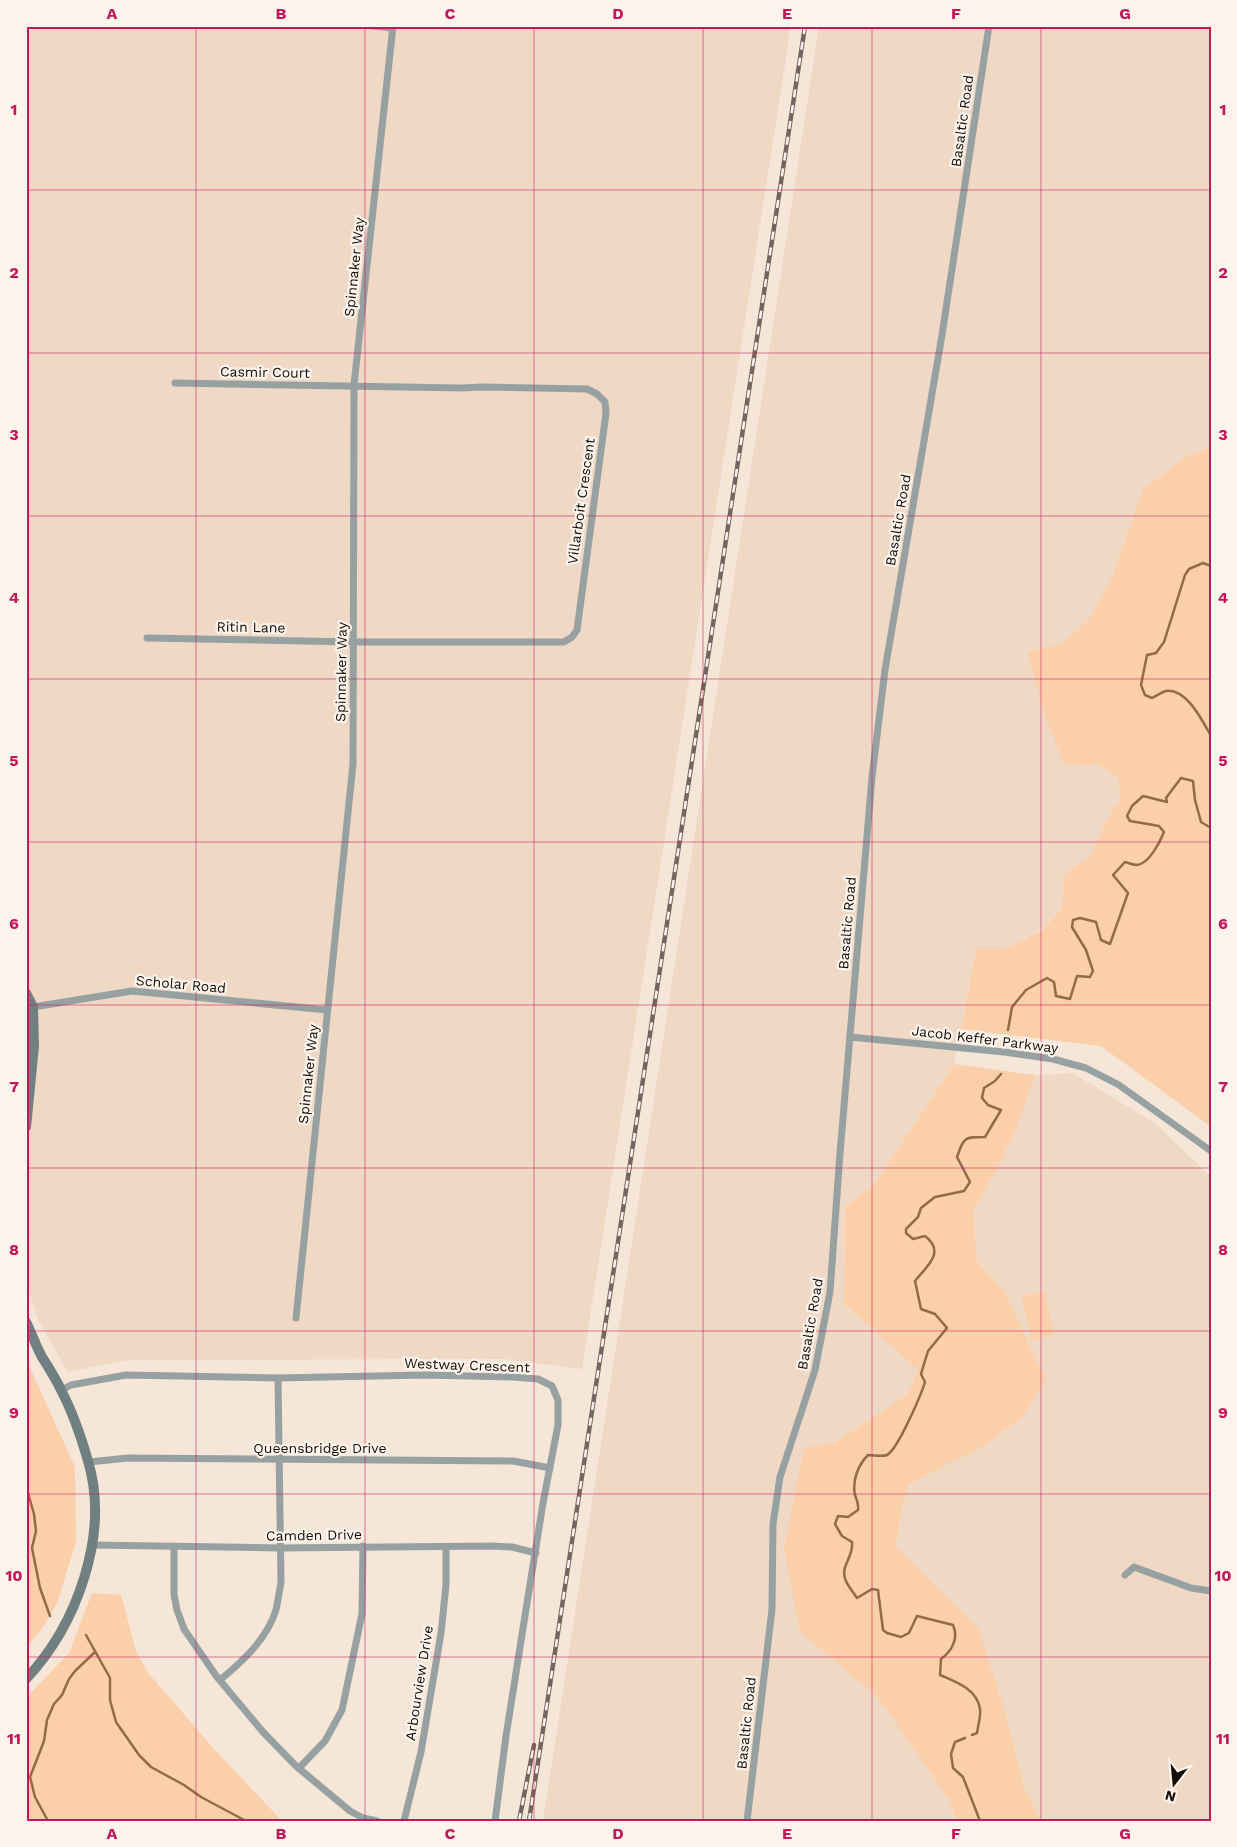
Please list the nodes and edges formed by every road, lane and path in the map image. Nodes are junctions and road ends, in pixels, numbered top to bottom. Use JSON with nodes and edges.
{"nodes":[{"id":1,"x":374,"y":26,"type":"edge"},
{"id":2,"x":989,"y":26,"type":"edge"},
{"id":3,"x":393,"y":27,"type":"edge"},
{"id":4,"x":175,"y":383,"type":"dead end"},
{"id":5,"x":354,"y":386,"type":"junction"},
{"id":6,"x":146,"y":638,"type":"dead end"},
{"id":7,"x":354,"y":642,"type":"junction"},
{"id":8,"x":26,"y":992,"type":"edge"},
{"id":9,"x":33,"y":1007,"type":"junction"},
{"id":10,"x":327,"y":1010,"type":"junction"},
{"id":11,"x":850,"y":1036,"type":"junction"},
{"id":12,"x":26,"y":1127,"type":"edge"},
{"id":13,"x":1211,"y":1151,"type":"edge"},
{"id":14,"x":296,"y":1318,"type":"dead end"},
{"id":15,"x":26,"y":1322,"type":"edge"},
{"id":16,"x":278,"y":1378,"type":"junction"},
{"id":17,"x":62,"y":1390,"type":"junction"},
{"id":18,"x":278,"y":1460,"type":"junction"},
{"id":19,"x":89,"y":1462,"type":"junction"},
{"id":20,"x":550,"y":1468,"type":"junction"},
{"id":21,"x":92,"y":1545,"type":"junction"},
{"id":22,"x":174,"y":1546,"type":"junction"},
{"id":23,"x":363,"y":1546,"type":"junction"},
{"id":24,"x":446,"y":1547,"type":"junction"},
{"id":25,"x":280,"y":1548,"type":"junction"},
{"id":26,"x":536,"y":1553,"type":"junction"},
{"id":27,"x":1125,"y":1575,"type":"dead end"},
{"id":28,"x":1211,"y":1591,"type":"edge"},
{"id":29,"x":26,"y":1679,"type":"edge"},
{"id":30,"x":220,"y":1680,"type":"junction"},
{"id":31,"x":299,"y":1768,"type":"junction"},
{"id":32,"x":377,"y":1821,"type":"edge"},
{"id":33,"x":404,"y":1821,"type":"edge"},
{"id":34,"x":495,"y":1821,"type":"edge"},
{"id":35,"x":747,"y":1821,"type":"edge"}],
"edges":[{"from":1,"to":3,"type":"street"},
{"from":2,"to":11,"type":"street","name":"Basaltic Road"},
{"from":3,"to":5,"type":"street","name":"Spinnaker Way"},
{"from":4,"to":5,"type":"street","name":"Casmir Court"},
{"from":5,"to":7,"type":"street","name":"Spinnaker Way"},
{"from":5,"to":7,"type":"street","name":"Villarboit Crescent"},
{"from":6,"to":7,"type":"street","name":"Ritin Lane"},
{"from":7,"to":10,"type":"street","name":"Spinnaker Way"},
{"from":8,"to":9,"type":"street"},
{"from":9,"to":10,"type":"street","name":"Scholar Road"},
{"from":9,"to":12,"type":"street"},
{"from":10,"to":14,"type":"street","name":"Spinnaker Way"},
{"from":11,"to":13,"type":"street","name":"Jacob Keffer Parkway"},
{"from":11,"to":35,"type":"street","name":"Basaltic Road"},
{"from":15,"to":17,"type":"street"},
{"from":16,"to":17,"type":"street","name":"Westway Crescent"},
{"from":16,"to":18,"type":"street"},
{"from":16,"to":20,"type":"street","name":"Westway Crescent"},
{"from":17,"to":19,"type":"street"},
{"from":18,"to":19,"type":"street","name":"Queensbridge Drive"},
{"from":18,"to":20,"type":"street","name":"Queensbridge Drive"},
{"from":18,"to":25,"type":"street"},
{"from":19,"to":21,"type":"street"},
{"from":20,"to":26,"type":"street","name":"Westway Crescent"},
{"from":21,"to":22,"type":"street","name":"Camden Drive"},
{"from":21,"to":29,"type":"street"},
{"from":22,"to":25,"type":"street","name":"Camden Drive"},
{"from":22,"to":30,"type":"street"},
{"from":23,"to":24,"type":"street","name":"Camden Drive"},
{"from":23,"to":25,"type":"street","name":"Camden Drive"},
{"from":23,"to":31,"type":"street"},
{"from":24,"to":26,"type":"street","name":"Camden Drive"},
{"from":24,"to":33,"type":"street","name":"Arbourview Drive"},
{"from":25,"to":30,"type":"street"},
{"from":26,"to":34,"type":"street","name":"Westway Crescent"},
{"from":27,"to":28,"type":"street"},
{"from":30,"to":31,"type":"street"},
{"from":31,"to":32,"type":"street"}]}
